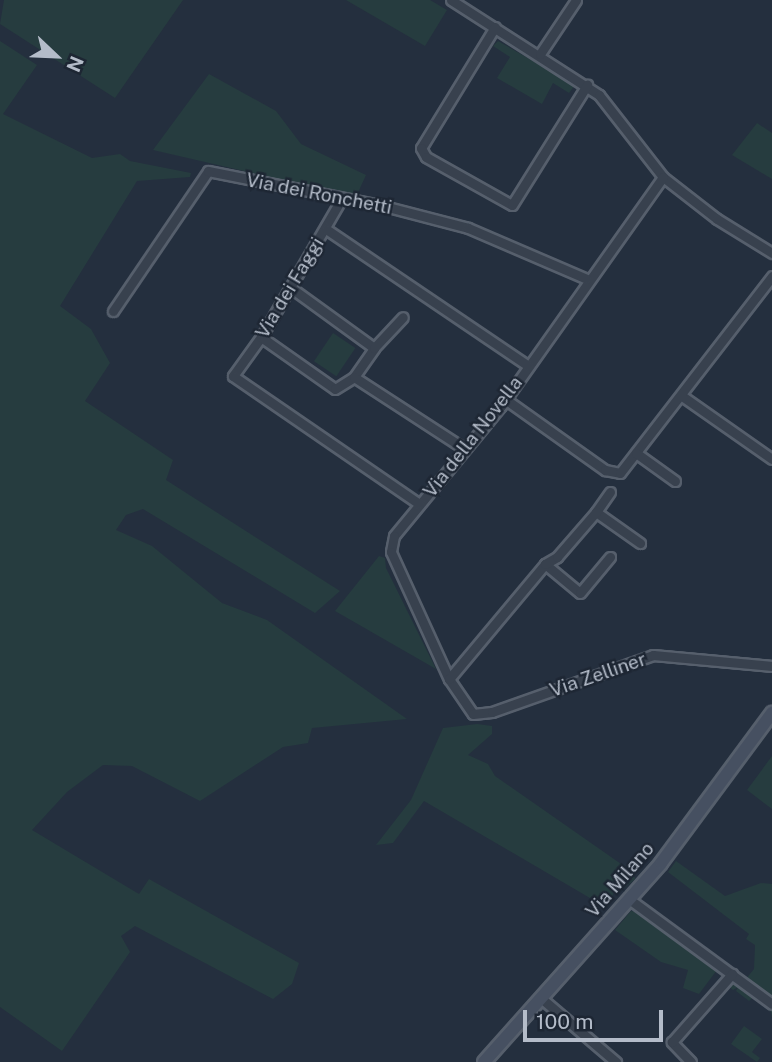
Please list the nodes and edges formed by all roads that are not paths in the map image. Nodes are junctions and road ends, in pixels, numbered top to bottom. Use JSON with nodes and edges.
{"nodes":[{"id":1,"x":451,"y":0,"type":"edge"},
{"id":2,"x":576,"y":0,"type":"edge"},
{"id":3,"x":495,"y":27,"type":"junction"},
{"id":4,"x":540,"y":54,"type":"junction"},
{"id":5,"x":587,"y":85,"type":"junction"},
{"id":6,"x":663,"y":177,"type":"junction"},
{"id":7,"x":342,"y":198,"type":"junction"},
{"id":8,"x":326,"y":229,"type":"junction"},
{"id":9,"x":772,"y":253,"type":"edge"},
{"id":10,"x":772,"y":276,"type":"edge"},
{"id":11,"x":587,"y":279,"type":"junction"},
{"id":12,"x":291,"y":288,"type":"junction"},
{"id":13,"x":113,"y":311,"type":"dead end"},
{"id":14,"x":403,"y":317,"type":"dead end"},
{"id":15,"x":261,"y":337,"type":"junction"},
{"id":16,"x":374,"y":348,"type":"junction"},
{"id":17,"x":528,"y":366,"type":"junction"},
{"id":18,"x":354,"y":377,"type":"junction"},
{"id":19,"x":682,"y":396,"type":"junction"},
{"id":20,"x":505,"y":399,"type":"junction"},
{"id":21,"x":465,"y":449,"type":"junction"},
{"id":22,"x":636,"y":453,"type":"junction"},
{"id":23,"x":772,"y":459,"type":"edge"},
{"id":24,"x":675,"y":481,"type":"dead end"},
{"id":25,"x":610,"y":492,"type":"dead end"},
{"id":26,"x":419,"y":505,"type":"junction"},
{"id":27,"x":596,"y":512,"type":"junction"},
{"id":28,"x":640,"y":543,"type":"dead end"},
{"id":29,"x":610,"y":557,"type":"dead end"},
{"id":30,"x":545,"y":564,"type":"junction"},
{"id":31,"x":772,"y":666,"type":"edge"},
{"id":32,"x":449,"y":679,"type":"junction"},
{"id":33,"x":469,"y":712,"type":"joint"},
{"id":34,"x":772,"y":713,"type":"edge"},
{"id":35,"x":629,"y":899,"type":"junction"},
{"id":36,"x":732,"y":974,"type":"junction"},
{"id":37,"x":541,"y":998,"type":"junction"},
{"id":38,"x":772,"y":1004,"type":"edge"},
{"id":39,"x":484,"y":1062,"type":"edge"},
{"id":40,"x":616,"y":1062,"type":"edge"},
{"id":41,"x":691,"y":1062,"type":"edge"}],
"edges":[{"from":1,"to":3,"type":"street"},
{"from":2,"to":4,"type":"street"},
{"from":3,"to":4,"type":"street"},
{"from":3,"to":5,"type":"street"},
{"from":4,"to":5,"type":"street"},
{"from":5,"to":6,"type":"street"},
{"from":6,"to":9,"type":"street"},
{"from":6,"to":11,"type":"street","name":"Via della Novella"},
{"from":7,"to":8,"type":"street","name":"Via dei Faggi"},
{"from":7,"to":11,"type":"street","name":"Via dei Ronchetti"},
{"from":7,"to":13,"type":"street","name":"Via dei Ronchetti"},
{"from":8,"to":12,"type":"street","name":"Via dei Faggi"},
{"from":8,"to":17,"type":"street"},
{"from":10,"to":19,"type":"street"},
{"from":11,"to":17,"type":"street","name":"Via della Novella"},
{"from":12,"to":15,"type":"street","name":"Via dei Faggi"},
{"from":12,"to":16,"type":"street"},
{"from":14,"to":16,"type":"street"},
{"from":15,"to":18,"type":"street"},
{"from":15,"to":26,"type":"street","name":"Via dei Faggi"},
{"from":16,"to":18,"type":"street"},
{"from":17,"to":20,"type":"street","name":"Via della Novella"},
{"from":18,"to":21,"type":"street"},
{"from":19,"to":22,"type":"street"},
{"from":19,"to":23,"type":"street"},
{"from":20,"to":21,"type":"street","name":"Via della Novella"},
{"from":20,"to":22,"type":"street"},
{"from":21,"to":26,"type":"street","name":"Via della Novella"},
{"from":22,"to":24,"type":"street"},
{"from":25,"to":27,"type":"street"},
{"from":26,"to":32,"type":"street","name":"Via della Novella"},
{"from":27,"to":28,"type":"street"},
{"from":27,"to":30,"type":"street"},
{"from":29,"to":30,"type":"street"},
{"from":30,"to":32,"type":"street"},
{"from":31,"to":33,"type":"street","name":"Via Zelliner"},
{"from":32,"to":33,"type":"street","name":"Via della Novella"},
{"from":34,"to":35,"type":"street","name":"Via Milano"},
{"from":35,"to":36,"type":"street"},
{"from":35,"to":37,"type":"street","name":"Via Milano"},
{"from":36,"to":38,"type":"street"},
{"from":36,"to":41,"type":"street"},
{"from":37,"to":39,"type":"street","name":"Via Milano"},
{"from":37,"to":40,"type":"street"}]}
